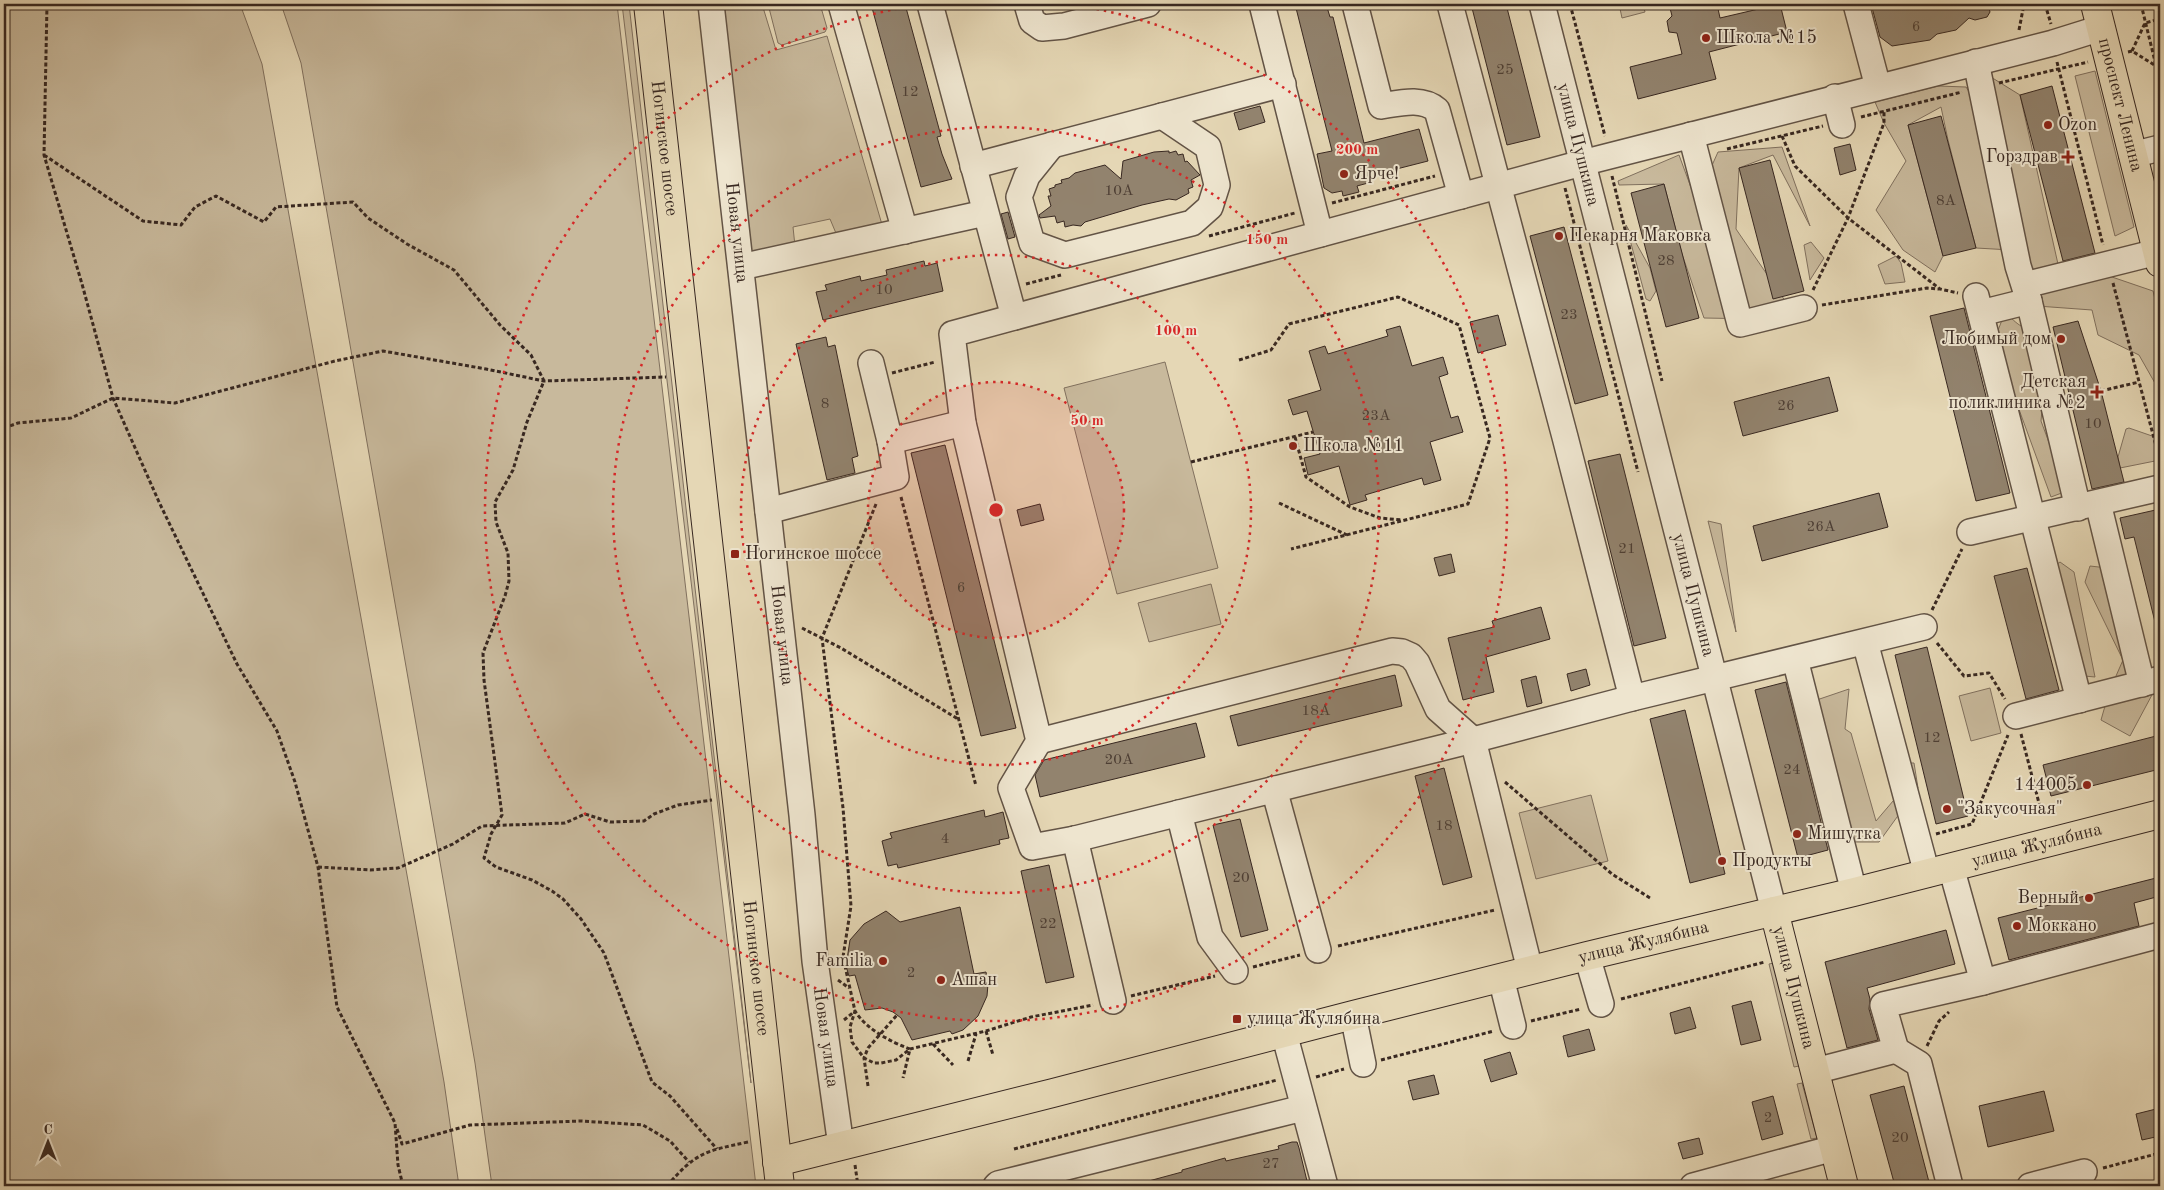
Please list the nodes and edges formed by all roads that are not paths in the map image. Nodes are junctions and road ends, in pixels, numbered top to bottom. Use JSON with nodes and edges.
{"nodes":[{"id":1,"x":648,"y":4,"type":"edge"},
{"id":2,"x":711,"y":4,"type":"edge"},
{"id":3,"x":841,"y":4,"type":"edge"},
{"id":4,"x":930,"y":4,"type":"edge"},
{"id":5,"x":1028,"y":4,"type":"edge"},
{"id":6,"x":1148,"y":4,"type":"edge"},
{"id":7,"x":1262,"y":4,"type":"edge"},
{"id":8,"x":1355,"y":4,"type":"edge"},
{"id":9,"x":1450,"y":4,"type":"edge"},
{"id":10,"x":1542,"y":4,"type":"edge"},
{"id":11,"x":1856,"y":4,"type":"edge"},
{"id":12,"x":2098,"y":16,"type":"edge"},
{"id":13,"x":1976,"y":62,"type":"junction"},
{"id":14,"x":1283,"y":84,"type":"junction"},
{"id":15,"x":1878,"y":87,"type":"junction"},
{"id":16,"x":1835,"y":97,"type":"junction"},
{"id":17,"x":1162,"y":116,"type":"junction"},
{"id":18,"x":1842,"y":125,"type":"dead end"},
{"id":19,"x":1691,"y":135,"type":"junction"},
{"id":20,"x":1052,"y":146,"type":"junction"},
{"id":21,"x":2160,"y":148,"type":"edge"},
{"id":22,"x":2132,"y":155,"type":"junction"},
{"id":23,"x":1582,"y":162,"type":"junction"},
{"id":24,"x":973,"y":166,"type":"junction"},
{"id":25,"x":1497,"y":186,"type":"junction"},
{"id":26,"x":1461,"y":196,"type":"junction"},
{"id":27,"x":986,"y":213,"type":"junction"},
{"id":28,"x":905,"y":230,"type":"junction"},
{"id":29,"x":1320,"y":234,"type":"junction"},
{"id":30,"x":2159,"y":258,"type":"edge"},
{"id":31,"x":741,"y":267,"type":"junction"},
{"id":32,"x":2027,"y":293,"type":"junction"},
{"id":33,"x":1804,"y":308,"type":"road end"},
{"id":34,"x":1014,"y":317,"type":"junction"},
{"id":35,"x":873,"y":370,"type":"road end"},
{"id":36,"x":963,"y":423,"type":"junction"},
{"id":37,"x":890,"y":441,"type":"junction"},
{"id":38,"x":2160,"y":488,"type":"edge"},
{"id":39,"x":2088,"y":506,"type":"junction"},
{"id":40,"x":768,"y":511,"type":"junction"},
{"id":41,"x":2032,"y":519,"type":"junction"},
{"id":42,"x":1970,"y":532,"type":"road end"},
{"id":43,"x":1924,"y":627,"type":"road end"},
{"id":44,"x":1865,"y":642,"type":"junction"},
{"id":45,"x":1795,"y":659,"type":"junction"},
{"id":46,"x":1715,"y":679,"type":"junction"},
{"id":47,"x":2151,"y":681,"type":"edge"},
{"id":48,"x":1632,"y":698,"type":"junction"},
{"id":49,"x":2079,"y":700,"type":"junction"},
{"id":50,"x":2016,"y":716,"type":"road end"},
{"id":51,"x":1039,"y":741,"type":"junction"},
{"id":52,"x":1476,"y":749,"type":"junction"},
{"id":53,"x":1274,"y":789,"type":"junction"},
{"id":54,"x":1179,"y":812,"type":"junction"},
{"id":55,"x":2160,"y":814,"type":"edge"},
{"id":56,"x":1075,"y":839,"type":"junction"},
{"id":57,"x":1939,"y":871,"type":"junction"},
{"id":58,"x":1854,"y":892,"type":"junction"},
{"id":59,"x":1774,"y":911,"type":"junction"},
{"id":60,"x":2160,"y":934,"type":"edge"},
{"id":61,"x":1318,"y":950,"type":"road end"},
{"id":62,"x":1587,"y":956,"type":"junction"},
{"id":63,"x":1530,"y":970,"type":"junction"},
{"id":64,"x":1235,"y":971,"type":"road end"},
{"id":65,"x":1501,"y":978,"type":"junction"},
{"id":66,"x":1983,"y":982,"type":"junction"},
{"id":67,"x":1113,"y":1001,"type":"road end"},
{"id":68,"x":1601,"y":1004,"type":"road end"},
{"id":69,"x":1353,"y":1015,"type":"junction"},
{"id":70,"x":1514,"y":1026,"type":"road end"},
{"id":71,"x":1284,"y":1033,"type":"junction"},
{"id":72,"x":1896,"y":1050,"type":"junction"},
{"id":73,"x":1363,"y":1064,"type":"road end"},
{"id":74,"x":1815,"y":1071,"type":"junction"},
{"id":75,"x":1303,"y":1108,"type":"junction"},
{"id":76,"x":841,"y":1146,"type":"junction"},
{"id":77,"x":1834,"y":1148,"type":"junction"},
{"id":78,"x":2084,"y":1172,"type":"road end"},
{"id":79,"x":779,"y":1174,"type":"edge"},
{"id":80,"x":996,"y":1186,"type":"edge"},
{"id":81,"x":1325,"y":1186,"type":"edge"},
{"id":82,"x":1693,"y":1186,"type":"edge"},
{"id":83,"x":1844,"y":1186,"type":"edge"},
{"id":84,"x":1950,"y":1186,"type":"edge"},
{"id":85,"x":2030,"y":1186,"type":"edge"}],
"edges":[{"from":1,"to":79,"type":"main road","name":"Ногинское шоссе"},
{"from":2,"to":31,"type":"street","name":"Новая улица"},
{"from":3,"to":28,"type":"street"},
{"from":4,"to":24,"type":"street"},
{"from":5,"to":6,"type":"street"},
{"from":7,"to":14,"type":"street"},
{"from":8,"to":26,"type":"street"},
{"from":9,"to":25,"type":"street"},
{"from":10,"to":23,"type":"street","name":"улица Пушкина"},
{"from":11,"to":15,"type":"street"},
{"from":12,"to":13,"type":"street"},
{"from":12,"to":22,"type":"main road","name":"проспект Ленина"},
{"from":13,"to":15,"type":"street"},
{"from":13,"to":32,"type":"street"},
{"from":14,"to":17,"type":"street"},
{"from":14,"to":29,"type":"street"},
{"from":15,"to":16,"type":"street"},
{"from":16,"to":18,"type":"street"},
{"from":16,"to":19,"type":"street"},
{"from":17,"to":20,"type":"street"},
{"from":17,"to":20,"type":"street"},
{"from":19,"to":23,"type":"street"},
{"from":19,"to":33,"type":"street"},
{"from":20,"to":24,"type":"street"},
{"from":21,"to":22,"type":"street"},
{"from":22,"to":30,"type":"main road","name":"проспект Ленина"},
{"from":23,"to":25,"type":"street"},
{"from":23,"to":46,"type":"street","name":"улица Пушкина"},
{"from":24,"to":27,"type":"street"},
{"from":25,"to":26,"type":"street"},
{"from":25,"to":48,"type":"street"},
{"from":26,"to":29,"type":"street"},
{"from":27,"to":28,"type":"street"},
{"from":27,"to":34,"type":"street"},
{"from":28,"to":31,"type":"street"},
{"from":29,"to":34,"type":"street"},
{"from":30,"to":32,"type":"street"},
{"from":31,"to":40,"type":"street","name":"Новая улица"},
{"from":32,"to":39,"type":"street"},
{"from":32,"to":41,"type":"street"},
{"from":34,"to":36,"type":"street"},
{"from":35,"to":37,"type":"street"},
{"from":36,"to":37,"type":"street"},
{"from":36,"to":51,"type":"street"},
{"from":37,"to":40,"type":"street"},
{"from":38,"to":39,"type":"street"},
{"from":39,"to":41,"type":"street"},
{"from":39,"to":47,"type":"street"},
{"from":40,"to":76,"type":"street","name":"Новая улица"},
{"from":41,"to":42,"type":"street"},
{"from":41,"to":49,"type":"street"},
{"from":43,"to":44,"type":"street"},
{"from":44,"to":45,"type":"street"},
{"from":44,"to":57,"type":"street"},
{"from":45,"to":46,"type":"street"},
{"from":45,"to":58,"type":"street"},
{"from":46,"to":48,"type":"street"},
{"from":46,"to":59,"type":"street","name":"улица Пушкина"},
{"from":47,"to":49,"type":"street"},
{"from":48,"to":52,"type":"street"},
{"from":49,"to":50,"type":"street"},
{"from":51,"to":52,"type":"street"},
{"from":51,"to":56,"type":"street"},
{"from":52,"to":53,"type":"street"},
{"from":52,"to":63,"type":"street"},
{"from":53,"to":54,"type":"street"},
{"from":53,"to":61,"type":"street"},
{"from":54,"to":56,"type":"street"},
{"from":54,"to":64,"type":"street"},
{"from":55,"to":57,"type":"main road","name":"улица Жулябина"},
{"from":56,"to":67,"type":"street"},
{"from":57,"to":58,"type":"main road","name":"улица Жулябина"},
{"from":57,"to":66,"type":"street"},
{"from":58,"to":59,"type":"main road","name":"улица Жулябина"},
{"from":59,"to":62,"type":"main road","name":"улица Жулябина"},
{"from":59,"to":74,"type":"main road","name":"улица Пушкина"},
{"from":60,"to":66,"type":"street"},
{"from":62,"to":63,"type":"main road","name":"улица Жулябина"},
{"from":62,"to":68,"type":"street"},
{"from":63,"to":65,"type":"main road","name":"улица Жулябина"},
{"from":65,"to":69,"type":"main road","name":"улица Жулябина"},
{"from":65,"to":70,"type":"street"},
{"from":66,"to":72,"type":"street"},
{"from":69,"to":71,"type":"main road","name":"улица Жулябина"},
{"from":69,"to":73,"type":"street"},
{"from":71,"to":75,"type":"street"},
{"from":71,"to":76,"type":"main road","name":"улица Жулябина"},
{"from":72,"to":74,"type":"street"},
{"from":72,"to":84,"type":"street"},
{"from":74,"to":77,"type":"main road","name":"улица Пушкина"},
{"from":75,"to":80,"type":"street"},
{"from":75,"to":81,"type":"street"},
{"from":76,"to":79,"type":"main road","name":"улица Жулябина"},
{"from":77,"to":82,"type":"street"},
{"from":77,"to":83,"type":"main road","name":"улица Пушкина"},
{"from":78,"to":85,"type":"street"}]}
